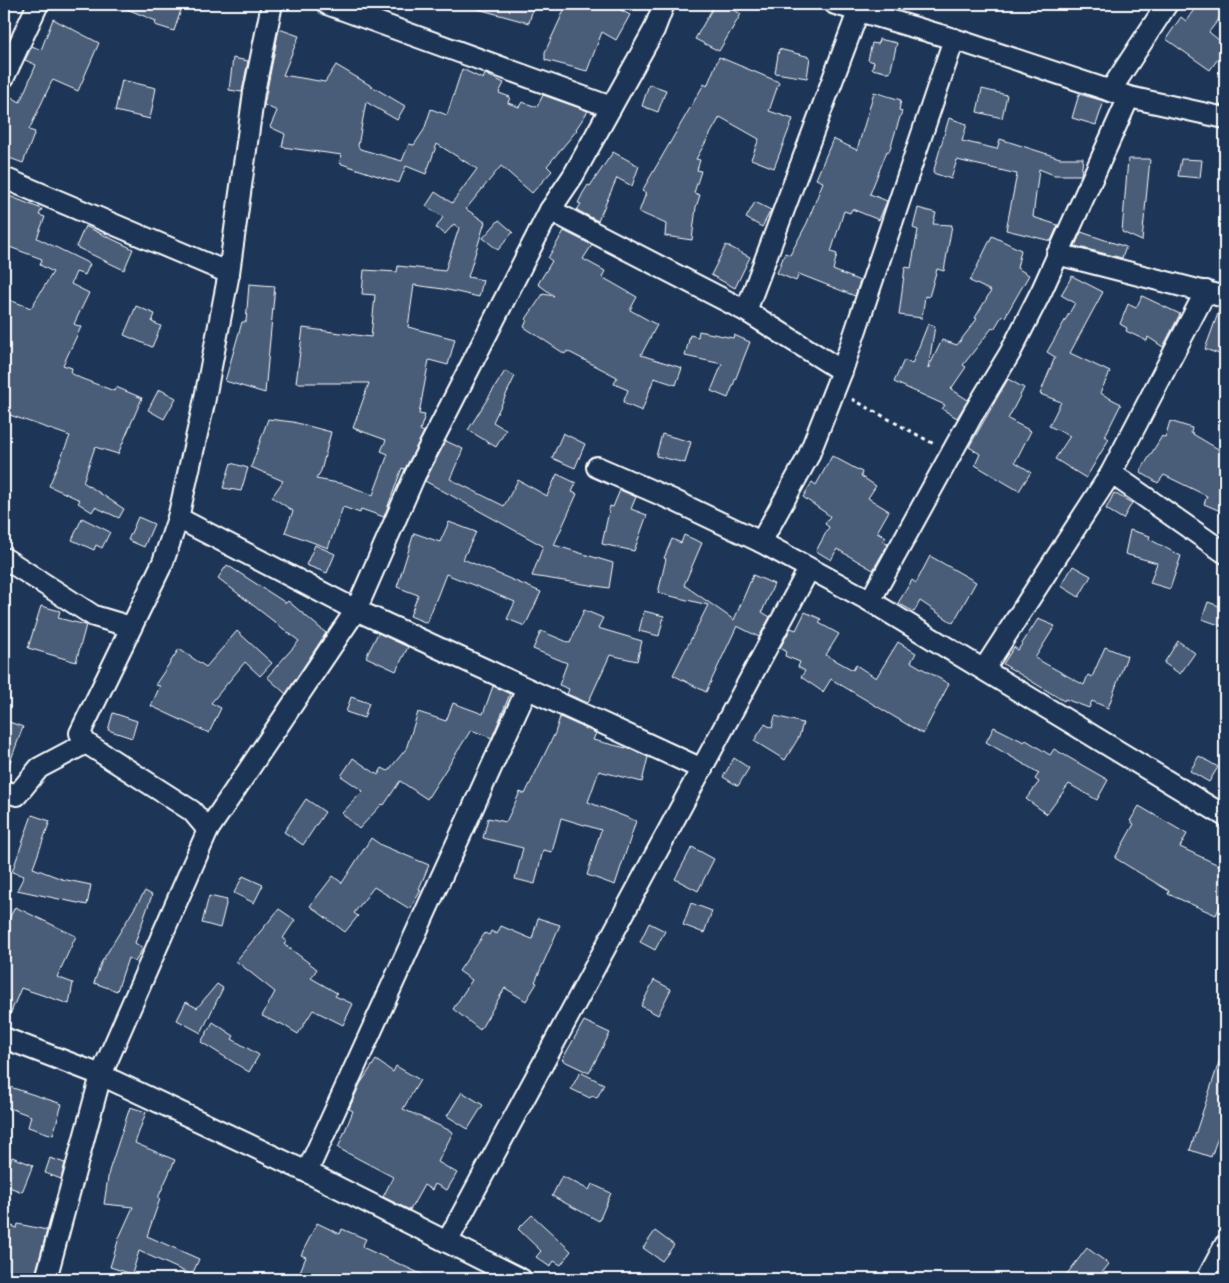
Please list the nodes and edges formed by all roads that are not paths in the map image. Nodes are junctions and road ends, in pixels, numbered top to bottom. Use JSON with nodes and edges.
{"nodes":[{"id":1,"x":38,"y":4,"type":"edge"},
{"id":2,"x":272,"y":4,"type":"edge"},
{"id":3,"x":327,"y":4,"type":"edge"},
{"id":4,"x":664,"y":4,"type":"edge"},
{"id":5,"x":835,"y":4,"type":"edge"},
{"id":6,"x":1168,"y":4,"type":"edge"},
{"id":7,"x":860,"y":8,"type":"edge"},
{"id":8,"x":954,"y":39,"type":"junction"},
{"id":9,"x":4,"y":77,"type":"edge"},
{"id":10,"x":1110,"y":91,"type":"junction"},
{"id":11,"x":1129,"y":98,"type":"junction"},
{"id":12,"x":611,"y":106,"type":"junction"},
{"id":13,"x":1225,"y":118,"type":"edge"},
{"id":14,"x":4,"y":178,"type":"edge"},
{"id":15,"x":550,"y":210,"type":"junction"},
{"id":16,"x":1056,"y":254,"type":"junction"},
{"id":17,"x":229,"y":273,"type":"junction"},
{"id":18,"x":1206,"y":291,"type":"junction"},
{"id":19,"x":1225,"y":297,"type":"edge"},
{"id":20,"x":746,"y":310,"type":"junction"},
{"id":21,"x":842,"y":371,"type":"junction"},
{"id":22,"x":597,"y":467,"type":"dead end"},
{"id":23,"x":1111,"y":473,"type":"junction"},
{"id":24,"x":178,"y":518,"type":"junction"},
{"id":25,"x":761,"y":542,"type":"junction"},
{"id":26,"x":1225,"y":553,"type":"edge"},
{"id":27,"x":4,"y":558,"type":"edge"},
{"id":28,"x":809,"y":569,"type":"junction"},
{"id":29,"x":870,"y":601,"type":"junction"},
{"id":30,"x":356,"y":610,"type":"junction"},
{"id":31,"x":131,"y":627,"type":"junction"},
{"id":32,"x":984,"y":669,"type":"junction"},
{"id":33,"x":527,"y":689,"type":"junction"},
{"id":34,"x":86,"y":743,"type":"junction"},
{"id":35,"x":702,"y":769,"type":"junction"},
{"id":36,"x":4,"y":791,"type":"edge"},
{"id":37,"x":1225,"y":816,"type":"edge"},
{"id":38,"x":208,"y":830,"type":"junction"},
{"id":39,"x":4,"y":1038,"type":"edge"},
{"id":40,"x":101,"y":1075,"type":"junction"},
{"id":41,"x":307,"y":1172,"type":"junction"},
{"id":42,"x":447,"y":1242,"type":"junction"},
{"id":43,"x":1225,"y":1246,"type":"edge"},
{"id":44,"x":508,"y":1276,"type":"edge"},
{"id":45,"x":46,"y":1279,"type":"edge"},
{"id":46,"x":1208,"y":1279,"type":"edge"}],
"edges":[{"from":1,"to":9,"type":"street"},
{"from":2,"to":17,"type":"street"},
{"from":3,"to":12,"type":"street"},
{"from":4,"to":12,"type":"street"},
{"from":5,"to":7,"type":"street"},
{"from":6,"to":10,"type":"street"},
{"from":7,"to":8,"type":"street"},
{"from":7,"to":20,"type":"street"},
{"from":8,"to":10,"type":"street"},
{"from":8,"to":21,"type":"street"},
{"from":10,"to":11,"type":"street"},
{"from":11,"to":13,"type":"street"},
{"from":11,"to":16,"type":"street"},
{"from":12,"to":15,"type":"street"},
{"from":14,"to":17,"type":"street"},
{"from":15,"to":20,"type":"street"},
{"from":15,"to":30,"type":"street"},
{"from":16,"to":18,"type":"street"},
{"from":16,"to":29,"type":"street"},
{"from":17,"to":24,"type":"street"},
{"from":18,"to":19,"type":"street"},
{"from":18,"to":23,"type":"street"},
{"from":20,"to":21,"type":"street"},
{"from":21,"to":25,"type":"street"},
{"from":22,"to":25,"type":"street"},
{"from":23,"to":26,"type":"street"},
{"from":23,"to":32,"type":"street"},
{"from":24,"to":30,"type":"street"},
{"from":24,"to":31,"type":"street"},
{"from":25,"to":28,"type":"street"},
{"from":27,"to":31,"type":"street"},
{"from":28,"to":29,"type":"street"},
{"from":28,"to":35,"type":"street"},
{"from":29,"to":32,"type":"street"},
{"from":30,"to":33,"type":"street"},
{"from":30,"to":38,"type":"street"},
{"from":31,"to":34,"type":"street"},
{"from":32,"to":37,"type":"street"},
{"from":33,"to":35,"type":"street"},
{"from":33,"to":41,"type":"street"},
{"from":34,"to":36,"type":"street"},
{"from":34,"to":38,"type":"street"},
{"from":35,"to":42,"type":"street"},
{"from":38,"to":40,"type":"street"},
{"from":39,"to":40,"type":"street"},
{"from":40,"to":41,"type":"street"},
{"from":40,"to":45,"type":"street"},
{"from":41,"to":42,"type":"street"},
{"from":42,"to":44,"type":"street"},
{"from":43,"to":46,"type":"street"}]}
